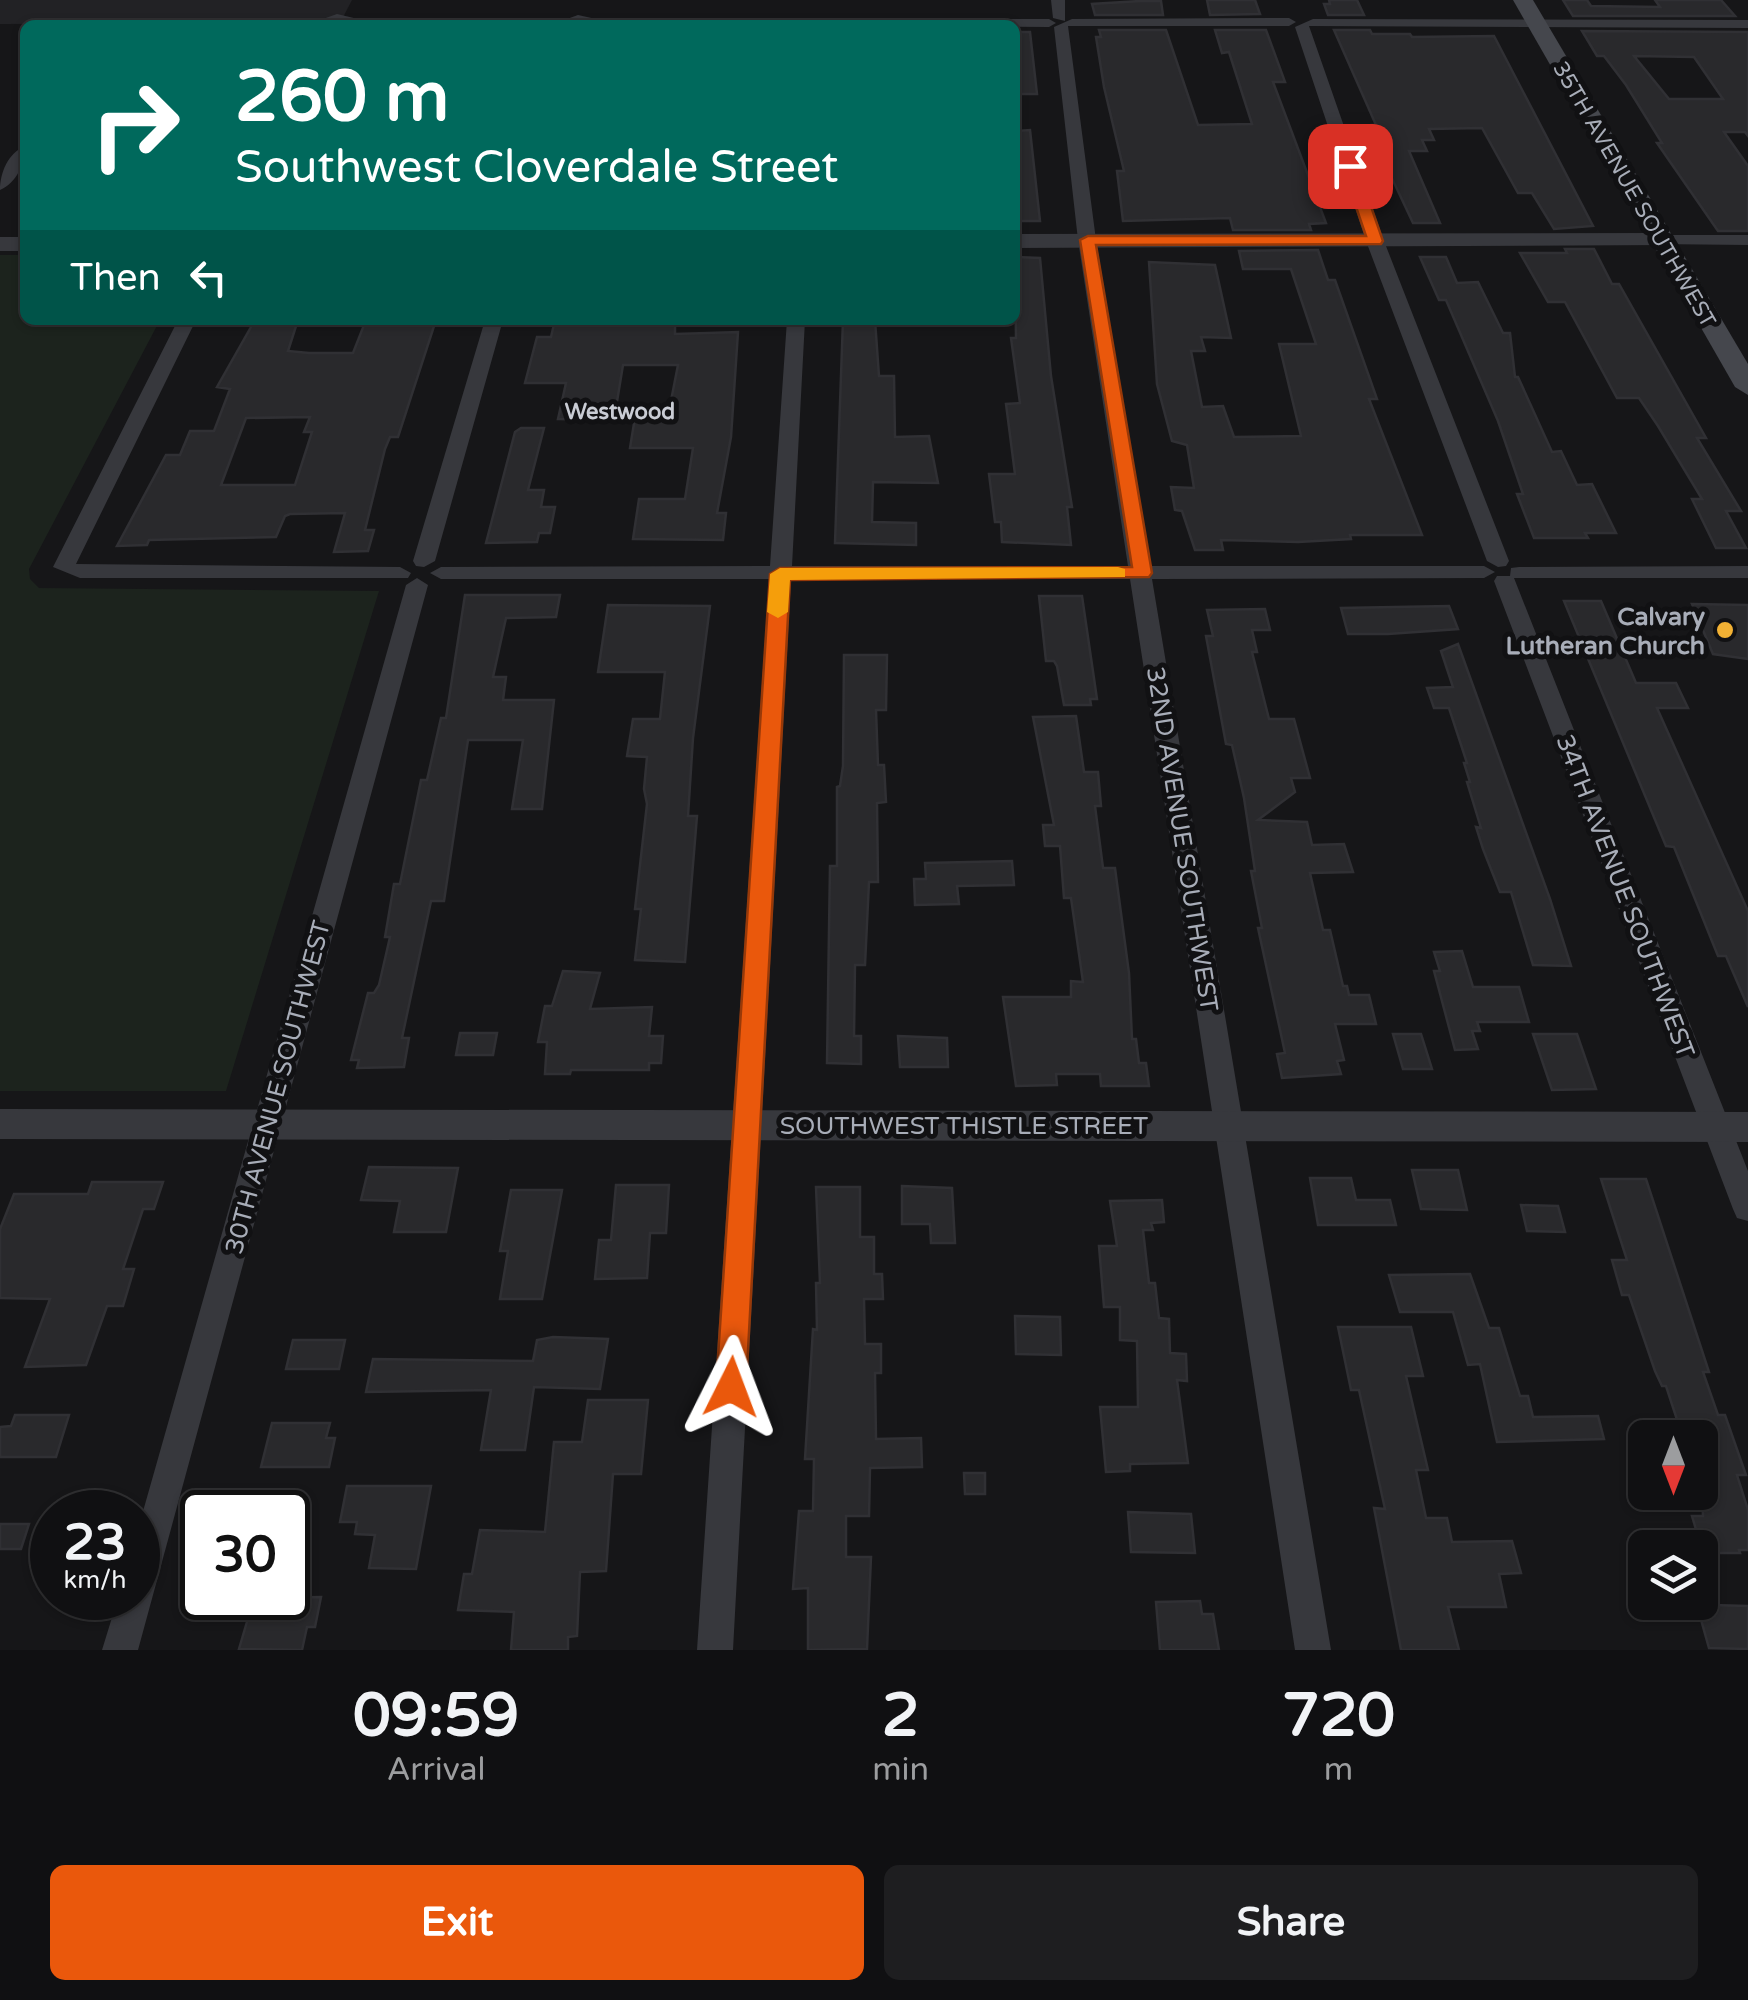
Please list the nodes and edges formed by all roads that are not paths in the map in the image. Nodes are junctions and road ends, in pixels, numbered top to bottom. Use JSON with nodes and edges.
{"nodes":[{"id":1,"x":1058,"y":0,"type":"edge"},
{"id":2,"x":1294,"y":0,"type":"edge"},
{"id":3,"x":1523,"y":0,"type":"edge"},
{"id":4,"x":1301,"y":22,"type":"junction"},
{"id":5,"x":1020,"y":23,"type":"edge"},
{"id":6,"x":1060,"y":23,"type":"junction"},
{"id":7,"x":1535,"y":23,"type":"junction"},
{"id":8,"x":1748,"y":24,"type":"edge"},
{"id":9,"x":20,"y":158,"type":"edge"},
{"id":10,"x":0,"y":186,"type":"edge"},
{"id":11,"x":1020,"y":240,"type":"edge"},
{"id":12,"x":1088,"y":240,"type":"junction"},
{"id":13,"x":1660,"y":240,"type":"junction"},
{"id":14,"x":1748,"y":240,"type":"edge"},
{"id":15,"x":1376,"y":241,"type":"junction"},
{"id":16,"x":185,"y":325,"type":"edge"},
{"id":17,"x":493,"y":325,"type":"edge"},
{"id":18,"x":796,"y":325,"type":"edge"},
{"id":19,"x":1748,"y":387,"type":"edge"},
{"id":20,"x":1502,"y":572,"type":"junction"},
{"id":21,"x":1748,"y":572,"type":"edge"},
{"id":22,"x":420,"y":573,"type":"junction"},
{"id":23,"x":1142,"y":573,"type":"junction"},
{"id":24,"x":780,"y":574,"type":"junction"},
{"id":25,"x":0,"y":1124,"type":"edge"},
{"id":26,"x":266,"y":1124,"type":"junction"},
{"id":27,"x":746,"y":1125,"type":"junction"},
{"id":28,"x":1228,"y":1126,"type":"junction"},
{"id":29,"x":1732,"y":1127,"type":"edge"},
{"id":30,"x":1748,"y":1209,"type":"edge"},
{"id":31,"x":160,"y":1510,"type":"edge"},
{"id":32,"x":129,"y":1620,"type":"edge"},
{"id":33,"x":120,"y":1650,"type":"edge"},
{"id":34,"x":716,"y":1650,"type":"edge"},
{"id":35,"x":1313,"y":1650,"type":"edge"}],
"edges":[{"from":1,"to":6,"type":"street","name":"32ND AVENUE SOUTHWEST"},
{"from":2,"to":4,"type":"street","name":"34TH AVENUE SOUTHWEST"},
{"from":3,"to":7,"type":"main road","name":"35TH AVENUE SOUTHWEST"},
{"from":4,"to":6,"type":"street"},
{"from":4,"to":7,"type":"street"},
{"from":4,"to":15,"type":"street","name":"34TH AVENUE SOUTHWEST"},
{"from":5,"to":6,"type":"street"},
{"from":6,"to":12,"type":"street","name":"32ND AVENUE SOUTHWEST"},
{"from":7,"to":8,"type":"street"},
{"from":7,"to":13,"type":"main road","name":"35TH AVENUE SOUTHWEST"},
{"from":9,"to":10,"type":"street"},
{"from":11,"to":12,"type":"street"},
{"from":12,"to":15,"type":"street"},
{"from":12,"to":23,"type":"street","name":"32ND AVENUE SOUTHWEST"},
{"from":13,"to":14,"type":"street"},
{"from":13,"to":15,"type":"street"},
{"from":13,"to":19,"type":"main road","name":"35TH AVENUE SOUTHWEST"},
{"from":15,"to":20,"type":"street","name":"34TH AVENUE SOUTHWEST"},
{"from":16,"to":22,"type":"street"},
{"from":17,"to":22,"type":"street","name":"30TH AVENUE SOUTHWEST"},
{"from":18,"to":24,"type":"street"},
{"from":20,"to":21,"type":"street"},
{"from":20,"to":23,"type":"street"},
{"from":20,"to":29,"type":"street","name":"34TH AVENUE SOUTHWEST"},
{"from":22,"to":24,"type":"street"},
{"from":22,"to":26,"type":"street","name":"30TH AVENUE SOUTHWEST"},
{"from":23,"to":24,"type":"street"},
{"from":23,"to":28,"type":"street","name":"32ND AVENUE SOUTHWEST"},
{"from":24,"to":27,"type":"street"},
{"from":25,"to":26,"type":"street","name":"SOUTHWEST THISTLE STREET"},
{"from":26,"to":27,"type":"street","name":"SOUTHWEST THISTLE STREET"},
{"from":26,"to":31,"type":"street","name":"30TH AVENUE SOUTHWEST"},
{"from":27,"to":28,"type":"street","name":"SOUTHWEST THISTLE STREET"},
{"from":27,"to":34,"type":"street"},
{"from":28,"to":29,"type":"street","name":"SOUTHWEST THISTLE STREET"},
{"from":28,"to":35,"type":"street","name":"32ND AVENUE SOUTHWEST"},
{"from":29,"to":30,"type":"street","name":"34TH AVENUE SOUTHWEST"},
{"from":32,"to":33,"type":"street"}]}
